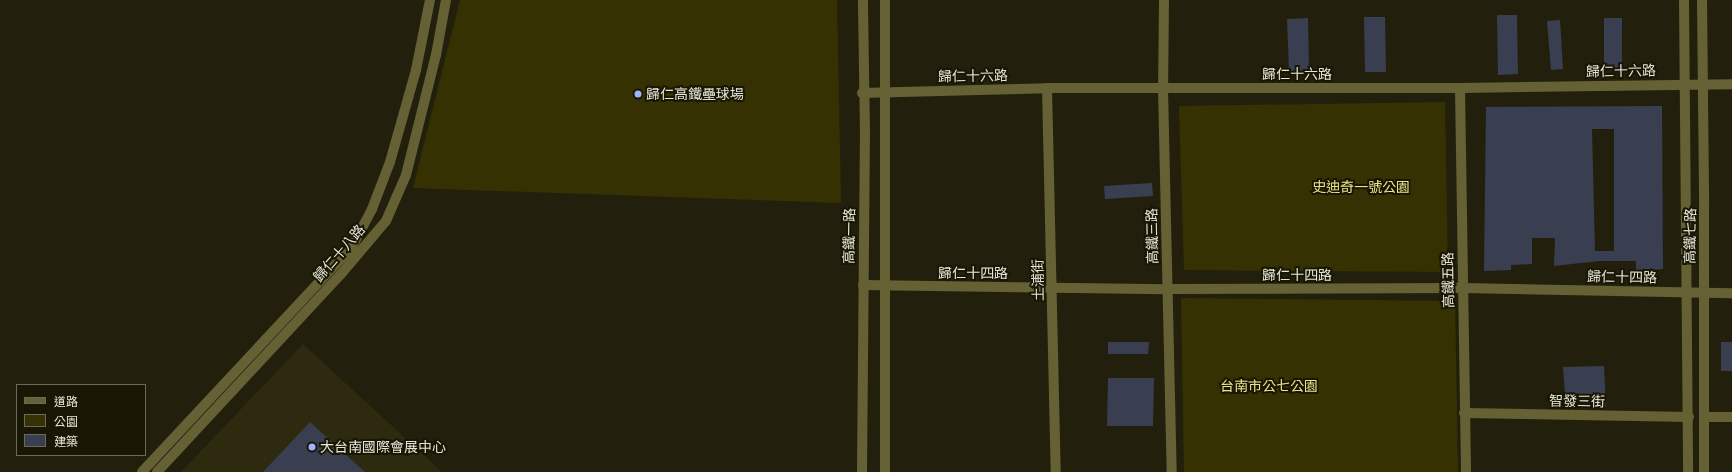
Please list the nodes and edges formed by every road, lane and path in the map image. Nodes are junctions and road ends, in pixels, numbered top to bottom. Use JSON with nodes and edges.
{"nodes":[{"id":1,"x":430,"y":0,"type":"edge"},
{"id":2,"x":446,"y":0,"type":"edge"},
{"id":3,"x":863,"y":0,"type":"edge"},
{"id":4,"x":885,"y":0,"type":"edge"},
{"id":5,"x":1164,"y":0,"type":"edge"},
{"id":6,"x":1684,"y":0,"type":"edge"},
{"id":7,"x":1702,"y":0,"type":"edge"},
{"id":8,"x":1683,"y":84,"type":"junction"},
{"id":9,"x":1702,"y":84,"type":"junction"},
{"id":10,"x":1732,"y":84,"type":"edge"},
{"id":11,"x":1047,"y":88,"type":"junction"},
{"id":12,"x":1460,"y":88,"type":"junction"},
{"id":13,"x":1163,"y":89,"type":"junction"},
{"id":14,"x":884,"y":92,"type":"junction"},
{"id":15,"x":862,"y":93,"type":"junction"},
{"id":16,"x":863,"y":285,"type":"junction"},
{"id":17,"x":1052,"y":286,"type":"junction"},
{"id":18,"x":886,"y":287,"type":"junction"},
{"id":19,"x":1462,"y":288,"type":"junction"},
{"id":20,"x":1167,"y":289,"type":"junction"},
{"id":21,"x":1687,"y":292,"type":"junction"},
{"id":22,"x":1703,"y":293,"type":"junction"},
{"id":23,"x":1732,"y":293,"type":"edge"},
{"id":24,"x":1464,"y":413,"type":"junction"},
{"id":25,"x":1689,"y":416,"type":"junction"},
{"id":26,"x":1704,"y":416,"type":"junction"},
{"id":27,"x":1732,"y":417,"type":"edge"},
{"id":28,"x":142,"y":472,"type":"edge"},
{"id":29,"x":157,"y":472,"type":"edge"},
{"id":30,"x":862,"y":472,"type":"edge"},
{"id":31,"x":885,"y":472,"type":"edge"},
{"id":32,"x":1056,"y":472,"type":"edge"},
{"id":33,"x":1172,"y":472,"type":"edge"},
{"id":34,"x":1466,"y":472,"type":"edge"},
{"id":35,"x":1688,"y":472,"type":"edge"},
{"id":36,"x":1704,"y":472,"type":"edge"}],
"edges":[{"from":1,"to":28,"type":"street","name":"歸仁十八路"},
{"from":2,"to":29,"type":"street","name":"歸仁十八路"},
{"from":3,"to":15,"type":"street","name":"高鐵一路"},
{"from":4,"to":14,"type":"street"},
{"from":5,"to":13,"type":"street","name":"高鐵三路"},
{"from":6,"to":8,"type":"street","name":"高鐵七路"},
{"from":7,"to":9,"type":"street","name":"高鐵七路"},
{"from":8,"to":9,"type":"street","name":"歸仁十六路"},
{"from":8,"to":12,"type":"street","name":"歸仁十六路"},
{"from":8,"to":21,"type":"street","name":"高鐵七路"},
{"from":9,"to":10,"type":"street","name":"歸仁十六路"},
{"from":9,"to":22,"type":"street","name":"高鐵七路"},
{"from":11,"to":13,"type":"street","name":"歸仁十六路"},
{"from":11,"to":14,"type":"street","name":"歸仁十六路"},
{"from":11,"to":17,"type":"street","name":"土浦街"},
{"from":12,"to":13,"type":"street","name":"歸仁十六路"},
{"from":12,"to":19,"type":"street","name":"高鐵五路"},
{"from":13,"to":20,"type":"street","name":"高鐵三路"},
{"from":14,"to":15,"type":"street","name":"歸仁十六路"},
{"from":14,"to":18,"type":"street"},
{"from":15,"to":16,"type":"street","name":"高鐵一路"},
{"from":16,"to":18,"type":"street","name":"歸仁十四路"},
{"from":16,"to":30,"type":"street","name":"高鐵一路"},
{"from":17,"to":18,"type":"street","name":"歸仁十四路"},
{"from":17,"to":20,"type":"street","name":"歸仁十四路"},
{"from":17,"to":32,"type":"street","name":"土浦街"},
{"from":18,"to":31,"type":"street"},
{"from":19,"to":20,"type":"street","name":"歸仁十四路"},
{"from":19,"to":21,"type":"street","name":"歸仁十四路"},
{"from":19,"to":24,"type":"street","name":"高鐵五路"},
{"from":20,"to":33,"type":"street","name":"高鐵三路"},
{"from":21,"to":22,"type":"street","name":"歸仁十四路"},
{"from":21,"to":25,"type":"street","name":"高鐵七路"},
{"from":22,"to":23,"type":"street","name":"歸仁十四路"},
{"from":22,"to":26,"type":"street","name":"高鐵七路"},
{"from":24,"to":25,"type":"street","name":"智發三街"},
{"from":24,"to":34,"type":"street","name":"高鐵五路"},
{"from":25,"to":35,"type":"street","name":"高鐵七路"},
{"from":26,"to":27,"type":"street"},
{"from":26,"to":36,"type":"street","name":"高鐵七路"}]}
